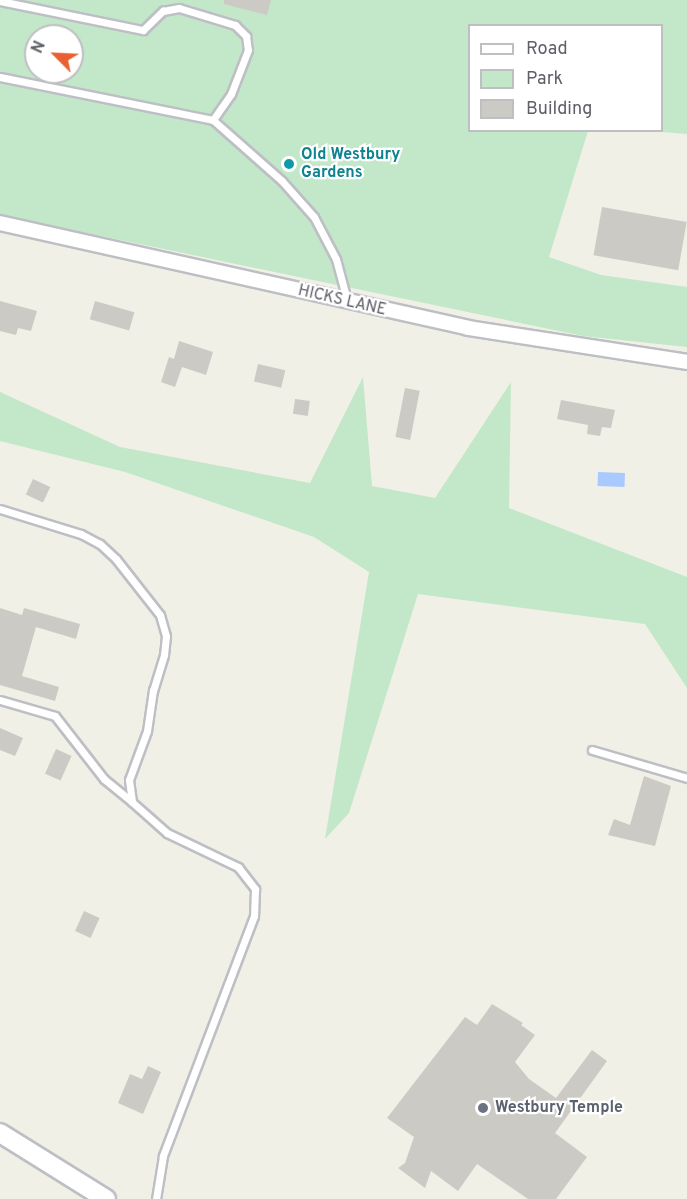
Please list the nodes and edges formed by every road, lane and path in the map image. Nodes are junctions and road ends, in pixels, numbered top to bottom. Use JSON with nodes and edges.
{"nodes":[{"id":1,"x":0,"y":1,"type":"edge"},
{"id":2,"x":0,"y":77,"type":"edge"},
{"id":3,"x":213,"y":120,"type":"junction"},
{"id":4,"x":0,"y":223,"type":"edge"},
{"id":5,"x":348,"y":303,"type":"junction"},
{"id":6,"x":687,"y":362,"type":"edge"},
{"id":7,"x":0,"y":509,"type":"edge"},
{"id":8,"x":0,"y":700,"type":"edge"},
{"id":9,"x":592,"y":750,"type":"dead end"},
{"id":10,"x":687,"y":778,"type":"edge"},
{"id":11,"x":132,"y":802,"type":"junction"},
{"id":12,"x":0,"y":1133,"type":"edge"},
{"id":13,"x":106,"y":1199,"type":"edge"},
{"id":14,"x":156,"y":1199,"type":"edge"}],
"edges":[{"from":1,"to":3,"type":"lane"},
{"from":2,"to":3,"type":"lane"},
{"from":3,"to":5,"type":"lane"},
{"from":4,"to":5,"type":"street","name":"HICKS LANE"},
{"from":5,"to":6,"type":"street","name":"HICKS LANE"},
{"from":7,"to":11,"type":"lane"},
{"from":8,"to":11,"type":"lane"},
{"from":9,"to":10,"type":"lane"},
{"from":11,"to":14,"type":"lane"},
{"from":12,"to":13,"type":"street"}]}
